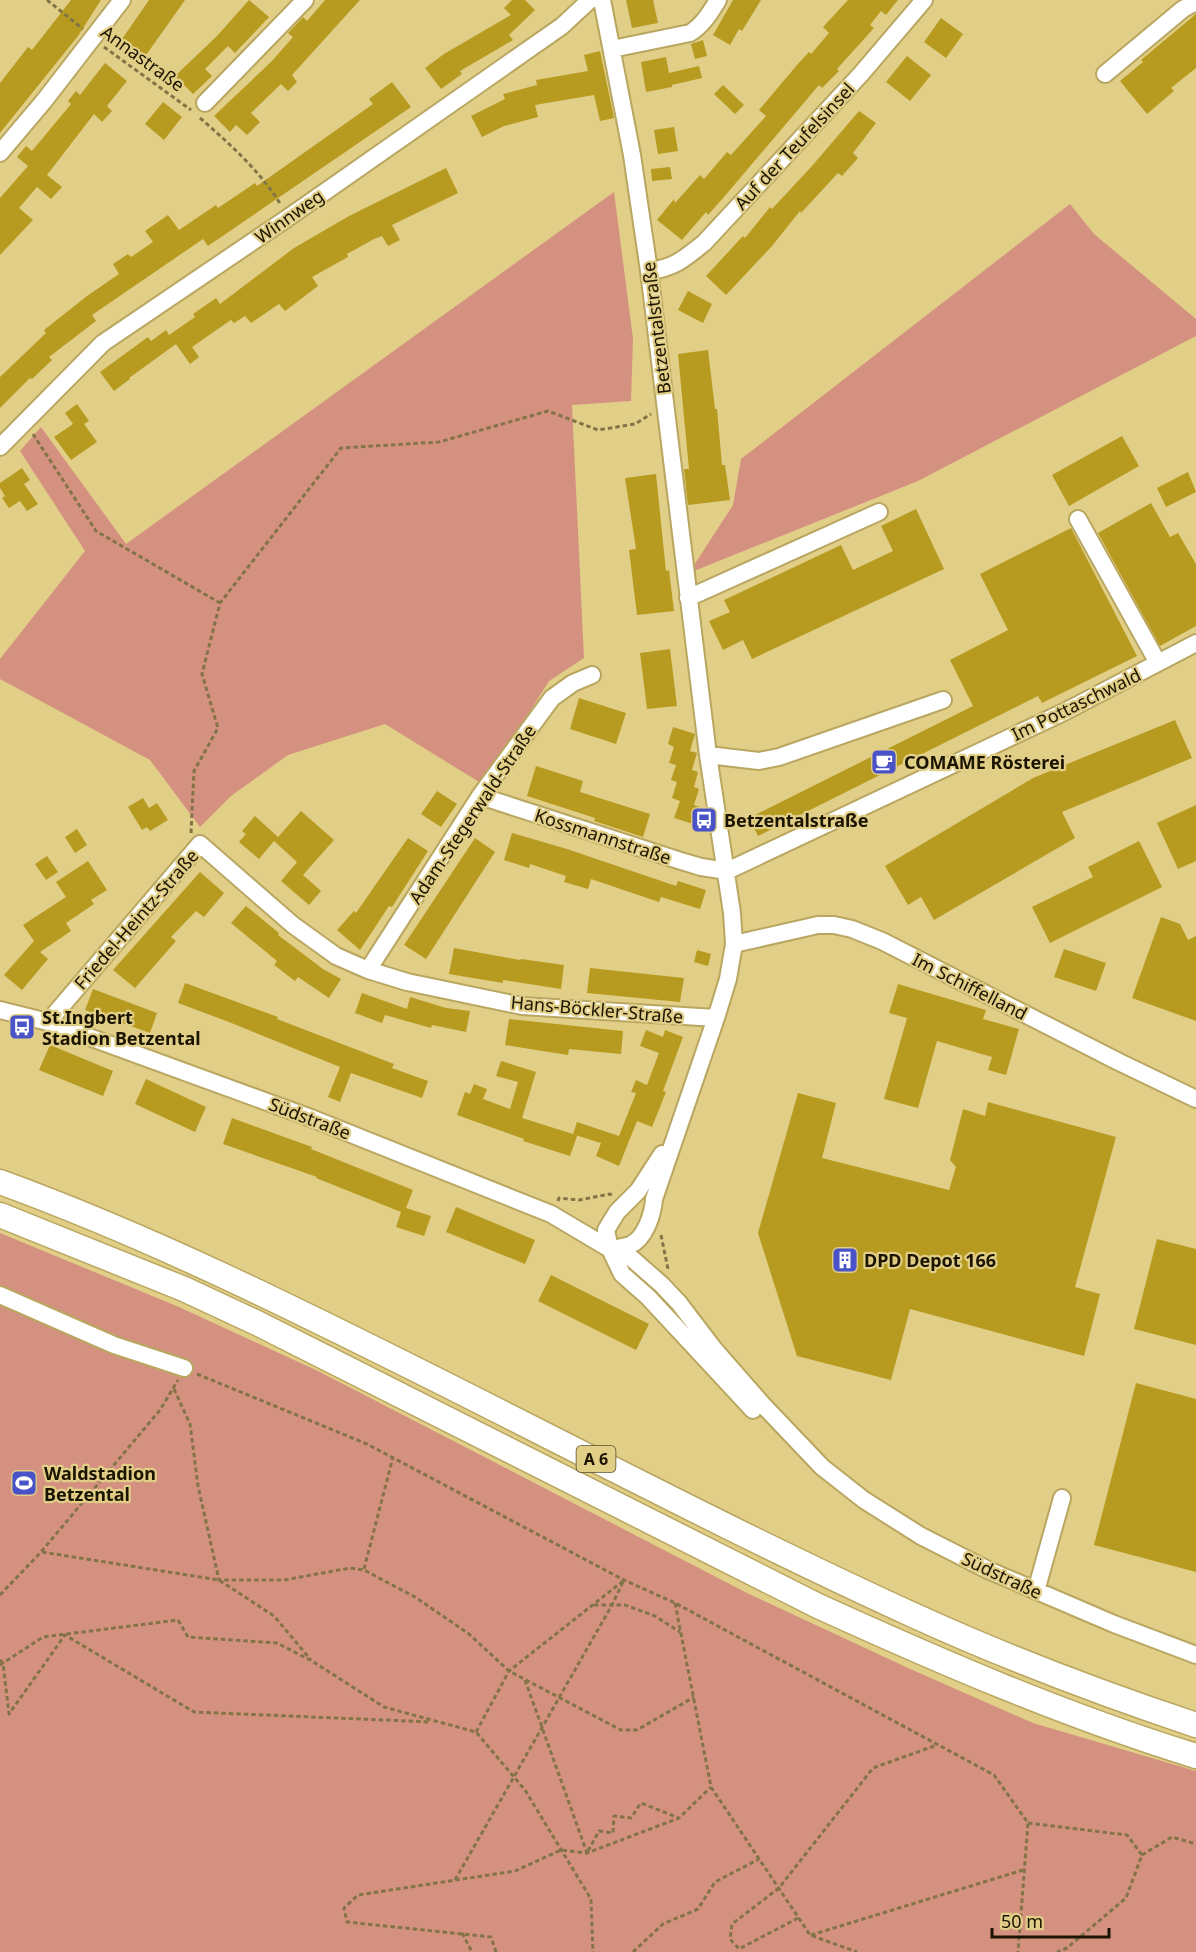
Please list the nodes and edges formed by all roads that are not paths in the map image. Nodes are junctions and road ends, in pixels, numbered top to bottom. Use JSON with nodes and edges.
{"nodes":[{"id":1,"x":122,"y":0,"type":"edge"},
{"id":2,"x":305,"y":0,"type":"edge"},
{"id":3,"x":590,"y":0,"type":"edge"},
{"id":4,"x":602,"y":0,"type":"edge"},
{"id":5,"x":718,"y":0,"type":"edge"},
{"id":6,"x":924,"y":0,"type":"edge"},
{"id":7,"x":1196,"y":2,"type":"edge"},
{"id":8,"x":612,"y":49,"type":"junction"},
{"id":9,"x":1106,"y":74,"type":"dead end"},
{"id":10,"x":201,"y":109,"type":"road end"},
{"id":11,"x":0,"y":153,"type":"edge"},
{"id":12,"x":650,"y":271,"type":"junction"},
{"id":13,"x":0,"y":447,"type":"edge"},
{"id":14,"x":879,"y":512,"type":"dead end"},
{"id":15,"x":1078,"y":519,"type":"dead end"},
{"id":16,"x":688,"y":598,"type":"junction"},
{"id":17,"x":1196,"y":643,"type":"edge"},
{"id":18,"x":1158,"y":663,"type":"junction"},
{"id":19,"x":592,"y":675,"type":"dead end"},
{"id":20,"x":943,"y":700,"type":"dead end"},
{"id":21,"x":708,"y":755,"type":"junction"},
{"id":22,"x":480,"y":796,"type":"junction"},
{"id":23,"x":195,"y":849,"type":"joint"},
{"id":24,"x":727,"y":871,"type":"junction"},
{"id":25,"x":734,"y":944,"type":"junction"},
{"id":26,"x":368,"y":970,"type":"junction"},
{"id":27,"x":0,"y":1010,"type":"edge"},
{"id":28,"x":716,"y":1018,"type":"junction"},
{"id":29,"x":48,"y":1022,"type":"junction"},
{"id":30,"x":1196,"y":1099,"type":"edge"},
{"id":31,"x":677,"y":1130,"type":"junction"},
{"id":32,"x":0,"y":1182,"type":"edge"},
{"id":33,"x":0,"y":1215,"type":"edge"},
{"id":34,"x":610,"y":1249,"type":"junction"},
{"id":35,"x":0,"y":1296,"type":"edge"},
{"id":36,"x":184,"y":1368,"type":"road end"},
{"id":37,"x":1062,"y":1498,"type":"dead end"},
{"id":38,"x":1036,"y":1591,"type":"junction"},
{"id":39,"x":1196,"y":1655,"type":"edge"},
{"id":40,"x":1196,"y":1725,"type":"edge"},
{"id":41,"x":1196,"y":1756,"type":"edge"}],
"edges":[{"from":1,"to":11,"type":"street"},
{"from":2,"to":10,"type":"street"},
{"from":3,"to":13,"type":"street","name":"Winnweg"},
{"from":4,"to":8,"type":"street","name":"Betzentalstraße"},
{"from":5,"to":8,"type":"street"},
{"from":6,"to":12,"type":"street","name":"Auf der Teufelsinsel"},
{"from":7,"to":9,"type":"street"},
{"from":8,"to":12,"type":"street","name":"Betzentalstraße"},
{"from":12,"to":16,"type":"street","name":"Betzentalstraße"},
{"from":14,"to":16,"type":"street"},
{"from":15,"to":18,"type":"street"},
{"from":16,"to":21,"type":"street","name":"Betzentalstraße"},
{"from":17,"to":18,"type":"street","name":"Im Pottaschwald"},
{"from":18,"to":24,"type":"street","name":"Im Pottaschwald"},
{"from":19,"to":22,"type":"street","name":"Adam-Stegerwald-Straße"},
{"from":20,"to":21,"type":"street"},
{"from":21,"to":24,"type":"street","name":"Betzentalstraße"},
{"from":22,"to":24,"type":"street","name":"Kossmannstraße"},
{"from":22,"to":26,"type":"street","name":"Adam-Stegerwald-Straße"},
{"from":23,"to":26,"type":"street","name":"Hans-Böckler-Straße"},
{"from":23,"to":29,"type":"street","name":"Friedel-Heintz-Straße"},
{"from":24,"to":25,"type":"street","name":"Betzentalstraße"},
{"from":25,"to":28,"type":"street","name":"Betzentalstraße"},
{"from":25,"to":30,"type":"street","name":"Im Schiffelland"},
{"from":26,"to":28,"type":"street","name":"Hans-Böckler-Straße"},
{"from":27,"to":29,"type":"street","name":"Südstraße"},
{"from":28,"to":31,"type":"street","name":"Betzentalstraße"},
{"from":29,"to":34,"type":"street","name":"Südstraße"},
{"from":31,"to":34,"type":"street"},
{"from":31,"to":34,"type":"street"},
{"from":32,"to":40,"type":"highway","number":"A 6"},
{"from":33,"to":41,"type":"highway","number":"A 6"},
{"from":34,"to":38,"type":"street","name":"Südstraße"},
{"from":35,"to":36,"type":"street"},
{"from":37,"to":38,"type":"street"},
{"from":38,"to":39,"type":"street","name":"Südstraße"}]}
